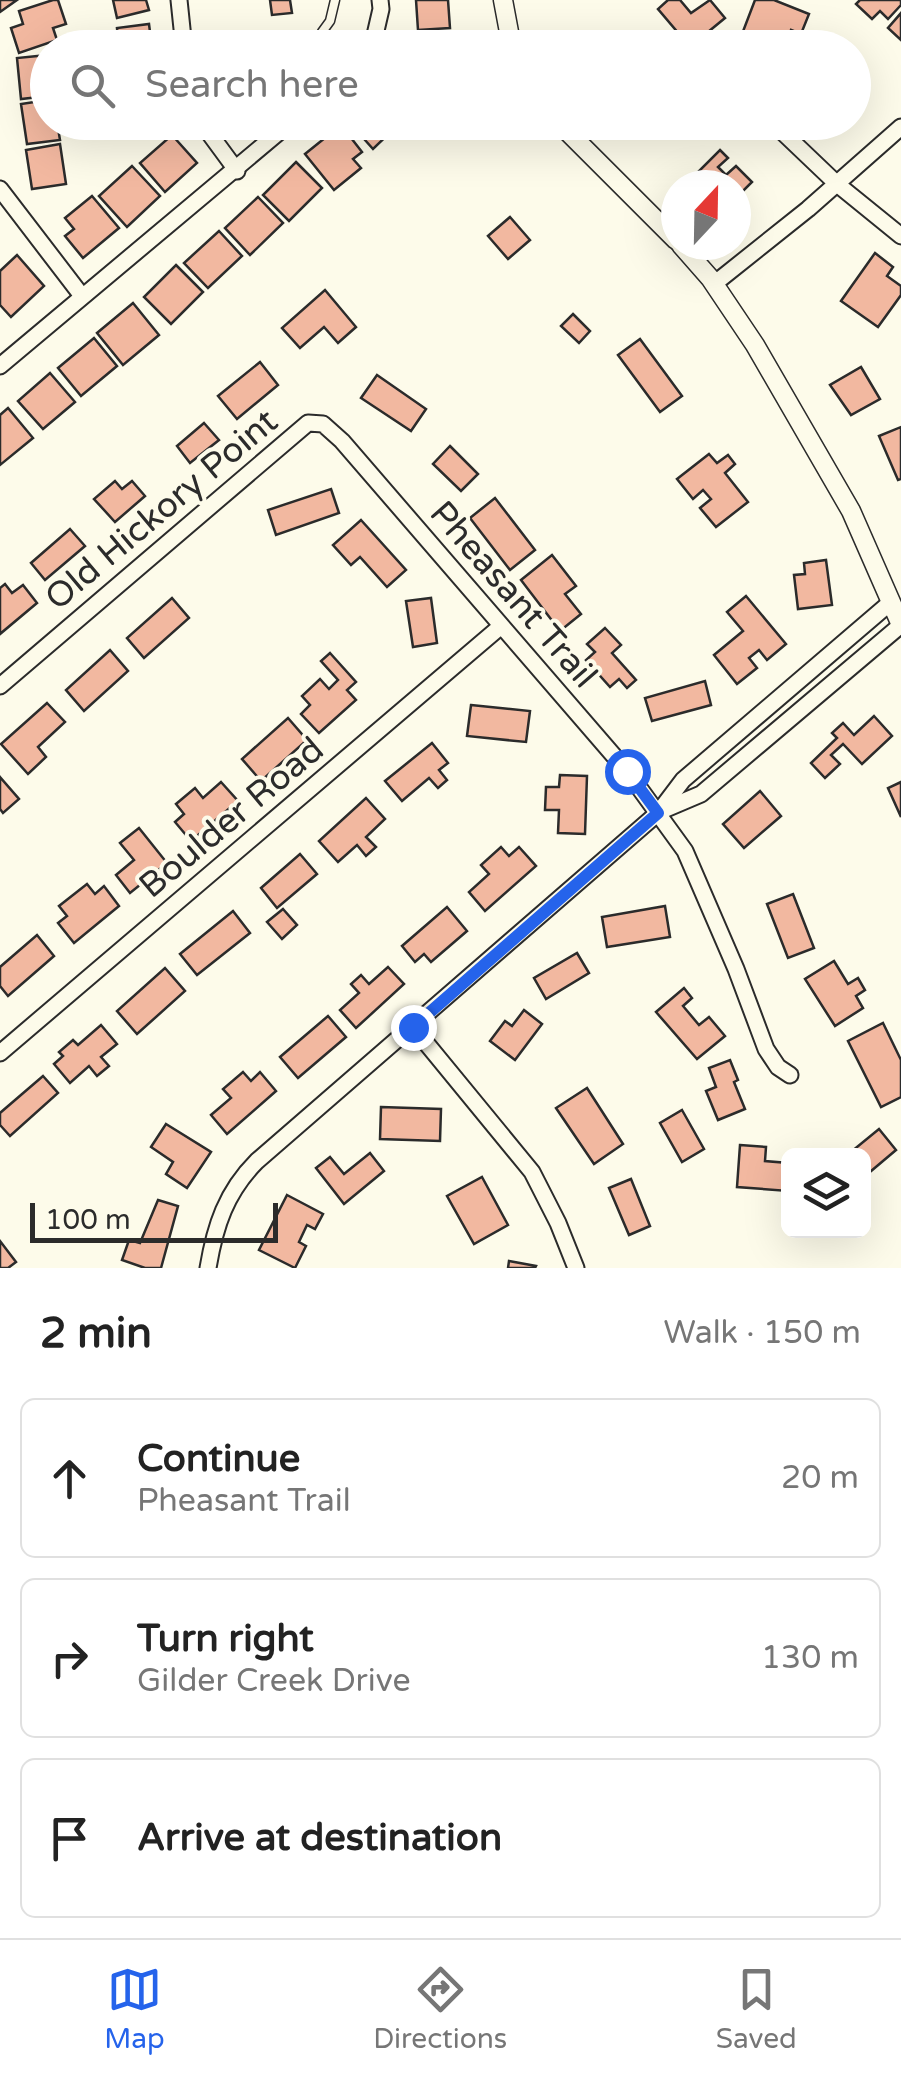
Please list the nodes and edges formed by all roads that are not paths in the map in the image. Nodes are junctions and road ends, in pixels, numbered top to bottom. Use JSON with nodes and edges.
{"nodes":[{"id":1,"x":178,"y":0,"type":"edge"},
{"id":2,"x":336,"y":0,"type":"edge"},
{"id":3,"x":380,"y":0,"type":"edge"},
{"id":4,"x":503,"y":0,"type":"edge"},
{"id":5,"x":182,"y":30,"type":"edge"},
{"id":6,"x":323,"y":30,"type":"edge"},
{"id":7,"x":377,"y":30,"type":"edge"},
{"id":8,"x":509,"y":30,"type":"edge"},
{"id":9,"x":901,"y":128,"type":"edge"},
{"id":10,"x":214,"y":140,"type":"edge"},
{"id":11,"x":271,"y":140,"type":"edge"},
{"id":12,"x":576,"y":140,"type":"edge"},
{"id":13,"x":791,"y":140,"type":"edge"},
{"id":14,"x":236,"y":171,"type":"junction"},
{"id":15,"x":838,"y":184,"type":"junction"},
{"id":16,"x":0,"y":188,"type":"edge"},
{"id":17,"x":661,"y":225,"type":"edge"},
{"id":18,"x":901,"y":236,"type":"edge"},
{"id":19,"x":693,"y":260,"type":"edge"},
{"id":20,"x":714,"y":284,"type":"junction"},
{"id":21,"x":82,"y":296,"type":"junction"},
{"id":22,"x":0,"y":366,"type":"edge"},
{"id":23,"x":317,"y":422,"type":"joint"},
{"id":24,"x":891,"y":602,"type":"junction"},
{"id":25,"x":901,"y":625,"type":"edge"},
{"id":26,"x":500,"y":627,"type":"junction"},
{"id":27,"x":0,"y":686,"type":"edge"},
{"id":28,"x":658,"y":813,"type":"junction"},
{"id":29,"x":413,"y":1027,"type":"junction"},
{"id":30,"x":0,"y":1053,"type":"edge"},
{"id":31,"x":790,"y":1075,"type":"dead end"},
{"id":32,"x":208,"y":1268,"type":"edge"},
{"id":33,"x":576,"y":1268,"type":"edge"}],
"edges":[{"from":1,"to":5,"type":"street"},
{"from":2,"to":6,"type":"lane"},
{"from":3,"to":7,"type":"street"},
{"from":4,"to":8,"type":"street"},
{"from":9,"to":15,"type":"street"},
{"from":10,"to":14,"type":"street"},
{"from":11,"to":14,"type":"street"},
{"from":12,"to":17,"type":"street"},
{"from":13,"to":15,"type":"street"},
{"from":14,"to":21,"type":"street"},
{"from":15,"to":18,"type":"street"},
{"from":15,"to":20,"type":"street"},
{"from":16,"to":21,"type":"street"},
{"from":19,"to":20,"type":"street"},
{"from":20,"to":24,"type":"street"},
{"from":21,"to":22,"type":"street"},
{"from":23,"to":26,"type":"street","name":"Pheasant Trail"},
{"from":23,"to":27,"type":"street","name":"Old Hickory Point"},
{"from":24,"to":25,"type":"street"},
{"from":24,"to":28,"type":"street"},
{"from":25,"to":28,"type":"street"},
{"from":26,"to":28,"type":"street","name":"Pheasant Trail"},
{"from":26,"to":30,"type":"street","name":"Boulder Road"},
{"from":28,"to":29,"type":"street"},
{"from":28,"to":31,"type":"street","name":"Pheasant Trail"},
{"from":29,"to":32,"type":"street"},
{"from":29,"to":33,"type":"street"}]}
